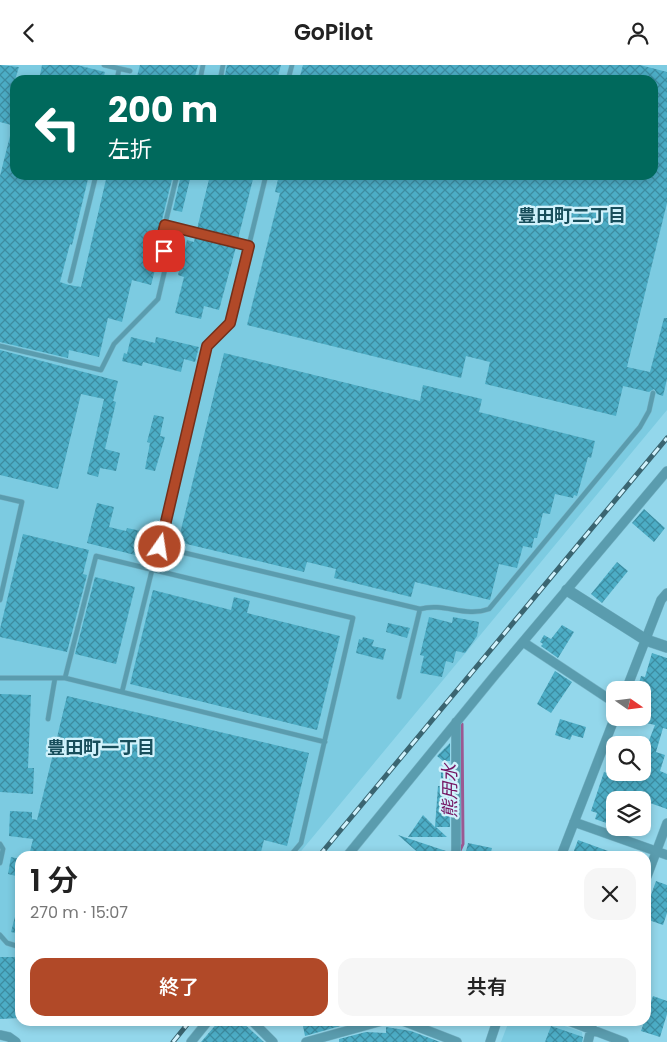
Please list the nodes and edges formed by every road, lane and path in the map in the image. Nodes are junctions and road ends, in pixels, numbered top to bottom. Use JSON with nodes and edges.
{"nodes":[{"id":1,"x":104,"y":65,"type":"edge"},
{"id":2,"x":120,"y":69,"type":"junction"},
{"id":3,"x":130,"y":71,"type":"dead end"},
{"id":4,"x":118,"y":75,"type":"edge"},
{"id":5,"x":95,"y":180,"type":"edge"},
{"id":6,"x":176,"y":180,"type":"edge"},
{"id":7,"x":265,"y":180,"type":"edge"},
{"id":8,"x":165,"y":225,"type":"junction"},
{"id":9,"x":249,"y":246,"type":"junction"},
{"id":10,"x":70,"y":281,"type":"dead end"},
{"id":11,"x":0,"y":346,"type":"edge"},
{"id":12,"x":653,"y":393,"type":"dead end"},
{"id":13,"x":667,"y":471,"type":"edge"},
{"id":14,"x":0,"y":497,"type":"edge"},
{"id":15,"x":152,"y":569,"type":"junction"},
{"id":16,"x":567,"y":590,"type":"junction"},
{"id":17,"x":667,"y":593,"type":"edge"},
{"id":18,"x":0,"y":600,"type":"edge"},
{"id":19,"x":420,"y":609,"type":"junction"},
{"id":20,"x":646,"y":641,"type":"junction"},
{"id":21,"x":523,"y":642,"type":"junction"},
{"id":22,"x":667,"y":647,"type":"edge"},
{"id":23,"x":0,"y":678,"type":"edge"},
{"id":24,"x":54,"y":678,"type":"junction"},
{"id":25,"x":64,"y":678,"type":"junction"},
{"id":26,"x":630,"y":681,"type":"edge"},
{"id":27,"x":122,"y":692,"type":"junction"},
{"id":28,"x":399,"y":697,"type":"dead end"},
{"id":29,"x":606,"y":697,"type":"edge"},
{"id":30,"x":48,"y":719,"type":"dead end"},
{"id":31,"x":456,"y":722,"type":"junction"},
{"id":32,"x":611,"y":726,"type":"edge"},
{"id":33,"x":325,"y":742,"type":"junction"},
{"id":34,"x":574,"y":822,"type":"junction"},
{"id":35,"x":667,"y":823,"type":"edge"},
{"id":36,"x":0,"y":844,"type":"edge"},
{"id":37,"x":294,"y":851,"type":"edge"},
{"id":38,"x":351,"y":851,"type":"edge"},
{"id":39,"x":456,"y":851,"type":"edge"},
{"id":40,"x":563,"y":851,"type":"edge"},
{"id":41,"x":657,"y":851,"type":"junction"},
{"id":42,"x":667,"y":855,"type":"edge"},
{"id":43,"x":0,"y":863,"type":"edge"},
{"id":44,"x":651,"y":866,"type":"edge"},
{"id":45,"x":0,"y":935,"type":"edge"},
{"id":46,"x":15,"y":945,"type":"edge"},
{"id":47,"x":204,"y":1026,"type":"edge"},
{"id":48,"x":257,"y":1026,"type":"edge"},
{"id":49,"x":364,"y":1026,"type":"edge"},
{"id":50,"x":416,"y":1026,"type":"edge"},
{"id":51,"x":495,"y":1026,"type":"edge"},
{"id":52,"x":592,"y":1026,"type":"edge"},
{"id":53,"x":594,"y":1026,"type":"edge"},
{"id":54,"x":0,"y":1035,"type":"edge"},
{"id":55,"x":16,"y":1042,"type":"edge"},
{"id":56,"x":191,"y":1042,"type":"edge"},
{"id":57,"x":273,"y":1042,"type":"edge"},
{"id":58,"x":306,"y":1042,"type":"edge"},
{"id":59,"x":457,"y":1042,"type":"edge"},
{"id":60,"x":490,"y":1042,"type":"edge"},
{"id":61,"x":588,"y":1042,"type":"edge"},
{"id":62,"x":624,"y":1042,"type":"edge"}],
"edges":[{"from":1,"to":2,"type":"lane"},
{"from":2,"to":3,"type":"lane"},
{"from":2,"to":4,"type":"lane"},
{"from":5,"to":10,"type":"lane"},
{"from":6,"to":8,"type":"lane"},
{"from":7,"to":9,"type":"lane"},
{"from":8,"to":9,"type":"lane"},
{"from":8,"to":11,"type":"lane"},
{"from":9,"to":19,"type":"lane"},
{"from":12,"to":19,"type":"lane"},
{"from":13,"to":16,"type":"street"},
{"from":14,"to":18,"type":"lane"},
{"from":15,"to":25,"type":"lane"},
{"from":15,"to":27,"type":"lane"},
{"from":15,"to":33,"type":"lane"},
{"from":16,"to":20,"type":"street"},
{"from":16,"to":21,"type":"street"},
{"from":17,"to":20,"type":"street"},
{"from":19,"to":28,"type":"lane"},
{"from":20,"to":22,"type":"street"},
{"from":20,"to":26,"type":"street"},
{"from":21,"to":29,"type":"street"},
{"from":21,"to":31,"type":"street"},
{"from":23,"to":24,"type":"lane"},
{"from":24,"to":25,"type":"lane"},
{"from":24,"to":30,"type":"lane"},
{"from":25,"to":27,"type":"lane"},
{"from":27,"to":33,"type":"lane"},
{"from":31,"to":38,"type":"street"},
{"from":31,"to":39,"type":"street"},
{"from":32,"to":34,"type":"street"},
{"from":33,"to":37,"type":"lane"},
{"from":34,"to":40,"type":"street"},
{"from":34,"to":41,"type":"street"},
{"from":35,"to":41,"type":"street"},
{"from":36,"to":43,"type":"lane"},
{"from":41,"to":42,"type":"street"},
{"from":41,"to":44,"type":"street"},
{"from":45,"to":46,"type":"lane"},
{"from":47,"to":56,"type":"street"},
{"from":48,"to":57,"type":"street"},
{"from":49,"to":58,"type":"street"},
{"from":50,"to":59,"type":"street"},
{"from":51,"to":60,"type":"street"},
{"from":52,"to":61,"type":"street"},
{"from":53,"to":62,"type":"street"},
{"from":54,"to":55,"type":"street"}]}
